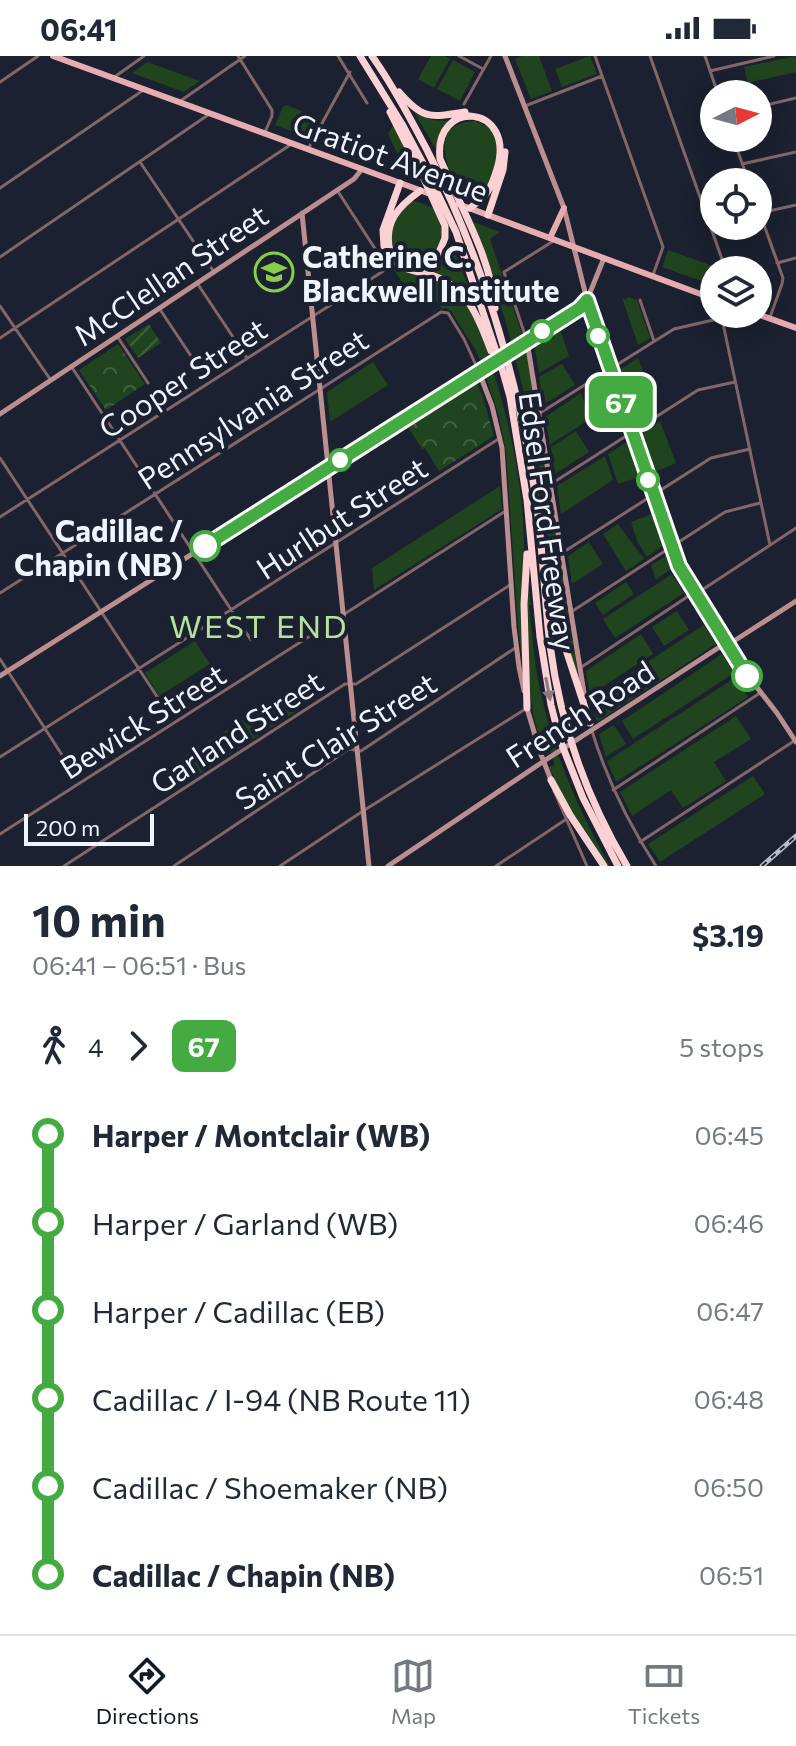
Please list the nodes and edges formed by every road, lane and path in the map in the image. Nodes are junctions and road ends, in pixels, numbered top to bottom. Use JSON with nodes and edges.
{"nodes":[{"id":1,"x":38,"y":56,"type":"edge"},
{"id":2,"x":53,"y":56,"type":"edge"},
{"id":3,"x":144,"y":56,"type":"edge"},
{"id":4,"x":245,"y":56,"type":"edge"},
{"id":5,"x":338,"y":56,"type":"edge"},
{"id":6,"x":360,"y":56,"type":"edge"},
{"id":7,"x":372,"y":56,"type":"edge"},
{"id":8,"x":459,"y":56,"type":"edge"},
{"id":9,"x":491,"y":56,"type":"edge"},
{"id":10,"x":506,"y":56,"type":"edge"},
{"id":11,"x":601,"y":56,"type":"edge"},
{"id":12,"x":650,"y":56,"type":"edge"},
{"id":13,"x":705,"y":56,"type":"edge"},
{"id":14,"x":774,"y":56,"type":"edge"},
{"id":15,"x":595,"y":57,"type":"edge"},
{"id":16,"x":239,"y":58,"type":"edge"},
{"id":17,"x":367,"y":67,"type":"junction"},
{"id":18,"x":483,"y":69,"type":"junction"},
{"id":19,"x":710,"y":71,"type":"junction"},
{"id":20,"x":350,"y":72,"type":"junction"},
{"id":21,"x":602,"y":76,"type":"junction"},
{"id":22,"x":113,"y":78,"type":"junction"},
{"id":23,"x":390,"y":80,"type":"junction"},
{"id":24,"x":713,"y":80,"type":"edge"},
{"id":25,"x":0,"y":82,"type":"edge"},
{"id":26,"x":144,"y":89,"type":"junction"},
{"id":27,"x":796,"y":98,"type":"edge"},
{"id":28,"x":179,"y":102,"type":"junction"},
{"id":29,"x":367,"y":103,"type":"dead end"},
{"id":30,"x":464,"y":104,"type":"dead end"},
{"id":31,"x":772,"y":104,"type":"edge"},
{"id":32,"x":525,"y":106,"type":"junction"},
{"id":33,"x":211,"y":114,"type":"junction"},
{"id":34,"x":264,"y":133,"type":"junction"},
{"id":35,"x":293,"y":144,"type":"junction"},
{"id":36,"x":308,"y":149,"type":"junction"},
{"id":37,"x":738,"y":152,"type":"edge"},
{"id":38,"x":796,"y":152,"type":"edge"},
{"id":39,"x":140,"y":162,"type":"junction"},
{"id":40,"x":742,"y":164,"type":"junction"},
{"id":41,"x":744,"y":168,"type":"edge"},
{"id":42,"x":362,"y":169,"type":"junction"},
{"id":43,"x":400,"y":183,"type":"junction"},
{"id":44,"x":0,"y":188,"type":"edge"},
{"id":45,"x":337,"y":190,"type":"junction"},
{"id":46,"x":422,"y":192,"type":"junction"},
{"id":47,"x":796,"y":205,"type":"edge"},
{"id":48,"x":468,"y":207,"type":"junction"},
{"id":49,"x":564,"y":208,"type":"junction"},
{"id":50,"x":772,"y":210,"type":"edge"},
{"id":51,"x":302,"y":213,"type":"junction"},
{"id":52,"x":488,"y":215,"type":"junction"},
{"id":53,"x":179,"y":219,"type":"junction"},
{"id":54,"x":552,"y":239,"type":"junction"},
{"id":55,"x":769,"y":240,"type":"edge"},
{"id":56,"x":574,"y":247,"type":"junction"},
{"id":57,"x":721,"y":256,"type":"edge"},
{"id":58,"x":0,"y":257,"type":"edge"},
{"id":59,"x":604,"y":258,"type":"junction"},
{"id":60,"x":796,"y":258,"type":"edge"},
{"id":61,"x":777,"y":263,"type":"junction"},
{"id":62,"x":214,"y":272,"type":"junction"},
{"id":63,"x":653,"y":276,"type":"junction"},
{"id":64,"x":197,"y":283,"type":"junction"},
{"id":65,"x":700,"y":293,"type":"edge"},
{"id":66,"x":587,"y":300,"type":"junction"},
{"id":67,"x":640,"y":300,"type":"dead end"},
{"id":68,"x":0,"y":306,"type":"edge"},
{"id":69,"x":159,"y":308,"type":"junction"},
{"id":70,"x":772,"y":310,"type":"edge"},
{"id":71,"x":446,"y":311,"type":"joint"},
{"id":72,"x":495,"y":315,"type":"junction"},
{"id":73,"x":313,"y":316,"type":"junction"},
{"id":74,"x":772,"y":319,"type":"edge"},
{"id":75,"x":700,"y":321,"type":"edge"},
{"id":76,"x":15,"y":328,"type":"junction"},
{"id":77,"x":724,"y":328,"type":"edge"},
{"id":78,"x":796,"y":328,"type":"edge"},
{"id":79,"x":117,"y":336,"type":"junction"},
{"id":80,"x":0,"y":338,"type":"edge"},
{"id":81,"x":527,"y":341,"type":"junction"},
{"id":82,"x":654,"y":341,"type":"junction"},
{"id":83,"x":191,"y":356,"type":"dead end"},
{"id":84,"x":247,"y":358,"type":"junction"},
{"id":85,"x":71,"y":366,"type":"junction"},
{"id":86,"x":610,"y":369,"type":"junction"},
{"id":87,"x":479,"y":372,"type":"junction"},
{"id":88,"x":503,"y":372,"type":"junction"},
{"id":89,"x":50,"y":380,"type":"junction"},
{"id":90,"x":735,"y":382,"type":"junction"},
{"id":91,"x":148,"y":383,"type":"dead end"},
{"id":92,"x":321,"y":389,"type":"junction"},
{"id":93,"x":540,"y":413,"type":"junction"},
{"id":94,"x":0,"y":414,"type":"edge"},
{"id":95,"x":632,"y":432,"type":"junction"},
{"id":96,"x":500,"y":438,"type":"junction"},
{"id":97,"x":120,"y":440,"type":"junction"},
{"id":98,"x":750,"y":449,"type":"junction"},
{"id":99,"x":0,"y":458,"type":"edge"},
{"id":100,"x":329,"y":467,"type":"junction"},
{"id":101,"x":551,"y":484,"type":"junction"},
{"id":102,"x":155,"y":494,"type":"junction"},
{"id":103,"x":653,"y":494,"type":"junction"},
{"id":104,"x":27,"y":499,"type":"junction"},
{"id":105,"x":761,"y":503,"type":"junction"},
{"id":106,"x":507,"y":510,"type":"junction"},
{"id":107,"x":0,"y":517,"type":"edge"},
{"id":108,"x":529,"y":528,"type":"junction"},
{"id":109,"x":796,"y":528,"type":"edge"},
{"id":110,"x":541,"y":542,"type":"junction"},
{"id":111,"x":337,"y":543,"type":"junction"},
{"id":112,"x":671,"y":546,"type":"junction"},
{"id":113,"x":770,"y":546,"type":"junction"},
{"id":114,"x":63,"y":553,"type":"junction"},
{"id":115,"x":194,"y":553,"type":"junction"},
{"id":116,"x":562,"y":553,"type":"junction"},
{"id":117,"x":512,"y":584,"type":"junction"},
{"id":118,"x":0,"y":593,"type":"edge"},
{"id":119,"x":695,"y":593,"type":"junction"},
{"id":120,"x":796,"y":601,"type":"edge"},
{"id":121,"x":232,"y":610,"type":"junction"},
{"id":122,"x":102,"y":611,"type":"junction"},
{"id":123,"x":571,"y":612,"type":"junction"},
{"id":124,"x":344,"y":616,"type":"junction"},
{"id":125,"x":251,"y":640,"type":"dead end"},
{"id":126,"x":726,"y":644,"type":"junction"},
{"id":127,"x":516,"y":648,"type":"junction"},
{"id":128,"x":0,"y":659,"type":"edge"},
{"id":129,"x":580,"y":668,"type":"junction"},
{"id":130,"x":140,"y":669,"type":"junction"},
{"id":131,"x":8,"y":671,"type":"junction"},
{"id":132,"x":0,"y":676,"type":"edge"},
{"id":133,"x":350,"y":684,"type":"junction"},
{"id":134,"x":761,"y":693,"type":"junction"},
{"id":135,"x":158,"y":698,"type":"dead end"},
{"id":136,"x":527,"y":708,"type":"junction"},
{"id":137,"x":591,"y":727,"type":"junction"},
{"id":138,"x":45,"y":729,"type":"junction"},
{"id":139,"x":796,"y":741,"type":"edge"},
{"id":140,"x":356,"y":750,"type":"junction"},
{"id":141,"x":0,"y":757,"type":"edge"},
{"id":142,"x":64,"y":758,"type":"dead end"},
{"id":143,"x":544,"y":761,"type":"junction"},
{"id":144,"x":551,"y":780,"type":"junction"},
{"id":145,"x":613,"y":790,"type":"junction"},
{"id":146,"x":363,"y":811,"type":"junction"},
{"id":147,"x":565,"y":820,"type":"junction"},
{"id":148,"x":0,"y":834,"type":"edge"},
{"id":149,"x":640,"y":842,"type":"junction"},
{"id":150,"x":64,"y":866,"type":"edge"},
{"id":151,"x":174,"y":866,"type":"edge"},
{"id":152,"x":280,"y":866,"type":"edge"},
{"id":153,"x":369,"y":866,"type":"edge"},
{"id":154,"x":388,"y":866,"type":"edge"},
{"id":155,"x":496,"y":866,"type":"edge"},
{"id":156,"x":587,"y":866,"type":"edge"},
{"id":157,"x":604,"y":866,"type":"edge"},
{"id":158,"x":618,"y":866,"type":"edge"},
{"id":159,"x":627,"y":866,"type":"edge"},
{"id":160,"x":656,"y":866,"type":"edge"}],
"edges":[{"from":1,"to":25,"type":"street"},
{"from":2,"to":22,"type":"main road","name":"Gratiot Avenue"},
{"from":3,"to":22,"type":"street"},
{"from":4,"to":16,"type":"street"},
{"from":5,"to":20,"type":"street"},
{"from":6,"to":17,"type":"highway","name":"Edsel Ford Freeway"},
{"from":7,"to":23,"type":"highway","name":"Edsel Ford Freeway"},
{"from":8,"to":18,"type":"street"},
{"from":9,"to":18,"type":"street"},
{"from":10,"to":32,"type":"street"},
{"from":11,"to":15,"type":"street"},
{"from":12,"to":57,"type":"street"},
{"from":13,"to":19,"type":"street"},
{"from":14,"to":19,"type":"street"},
{"from":15,"to":21,"type":"street"},
{"from":16,"to":28,"type":"street"},
{"from":16,"to":34,"type":"street"},
{"from":17,"to":46,"type":"highway"},
{"from":17,"to":88,"type":"highway","name":"Edsel Ford Freeway"},
{"from":18,"to":30,"type":"street"},
{"from":19,"to":24,"type":"street"},
{"from":20,"to":29,"type":"street"},
{"from":20,"to":36,"type":"street"},
{"from":21,"to":32,"type":"street"},
{"from":21,"to":63,"type":"street"},
{"from":22,"to":26,"type":"main road","name":"Gratiot Avenue"},
{"from":23,"to":52,"type":"highway"},
{"from":23,"to":72,"type":"highway","name":"Edsel Ford Freeway"},
{"from":26,"to":28,"type":"main road","name":"Gratiot Avenue"},
{"from":26,"to":44,"type":"street"},
{"from":27,"to":31,"type":"street"},
{"from":28,"to":33,"type":"main road","name":"Gratiot Avenue"},
{"from":32,"to":49,"type":"street"},
{"from":33,"to":34,"type":"main road","name":"Gratiot Avenue"},
{"from":33,"to":39,"type":"street"},
{"from":34,"to":35,"type":"main road","name":"Gratiot Avenue"},
{"from":35,"to":36,"type":"main road","name":"Gratiot Avenue"},
{"from":35,"to":53,"type":"street"},
{"from":36,"to":42,"type":"main road","name":"Gratiot Avenue"},
{"from":37,"to":40,"type":"street"},
{"from":38,"to":40,"type":"street"},
{"from":39,"to":53,"type":"street"},
{"from":39,"to":58,"type":"street"},
{"from":40,"to":41,"type":"street"},
{"from":42,"to":43,"type":"main road","name":"Gratiot Avenue"},
{"from":42,"to":45,"type":"street","name":"McClellan Street"},
{"from":43,"to":46,"type":"main road","name":"Gratiot Avenue"},
{"from":43,"to":88,"type":"highway"},
{"from":45,"to":51,"type":"street","name":"McClellan Street"},
{"from":45,"to":73,"type":"street","name":"Cooper Street"},
{"from":46,"to":48,"type":"main road","name":"Gratiot Avenue"},
{"from":47,"to":50,"type":"street"},
{"from":48,"to":52,"type":"main road","name":"Gratiot Avenue"},
{"from":48,"to":72,"type":"highway"},
{"from":49,"to":54,"type":"main road"},
{"from":49,"to":56,"type":"street"},
{"from":51,"to":62,"type":"street","name":"McClellan Street"},
{"from":51,"to":73,"type":"street"},
{"from":52,"to":54,"type":"main road","name":"Gratiot Avenue"},
{"from":53,"to":62,"type":"street"},
{"from":53,"to":76,"type":"street"},
{"from":54,"to":56,"type":"main road","name":"Gratiot Avenue"},
{"from":54,"to":81,"type":"street","name":"Edsel Ford Freeway"},
{"from":55,"to":61,"type":"street"},
{"from":56,"to":59,"type":"main road","name":"Gratiot Avenue"},
{"from":56,"to":66,"type":"street"},
{"from":59,"to":63,"type":"main road","name":"Gratiot Avenue"},
{"from":59,"to":66,"type":"street"},
{"from":60,"to":61,"type":"street"},
{"from":61,"to":70,"type":"street"},
{"from":62,"to":64,"type":"street","name":"McClellan Street"},
{"from":63,"to":65,"type":"main road","name":"Gratiot Avenue"},
{"from":64,"to":69,"type":"street","name":"McClellan Street"},
{"from":64,"to":84,"type":"street"},
{"from":66,"to":81,"type":"street"},
{"from":66,"to":86,"type":"street"},
{"from":67,"to":82,"type":"street"},
{"from":68,"to":76,"type":"street"},
{"from":69,"to":79,"type":"street","name":"McClellan Street"},
{"from":69,"to":83,"type":"street"},
{"from":71,"to":87,"type":"street","name":"Edsel Ford Freeway"},
{"from":71,"to":92,"type":"street","name":"Pennsylvania Street"},
{"from":72,"to":110,"type":"highway","name":"Edsel Ford Freeway"},
{"from":73,"to":84,"type":"street","name":"Cooper Street"},
{"from":73,"to":92,"type":"street"},
{"from":74,"to":78,"type":"main road"},
{"from":75,"to":82,"type":"street"},
{"from":76,"to":80,"type":"street"},
{"from":76,"to":89,"type":"street"},
{"from":77,"to":90,"type":"street"},
{"from":79,"to":85,"type":"street","name":"McClellan Street"},
{"from":79,"to":91,"type":"street"},
{"from":81,"to":87,"type":"street"},
{"from":81,"to":93,"type":"street","name":"Edsel Ford Freeway"},
{"from":82,"to":86,"type":"street"},
{"from":84,"to":97,"type":"street","name":"Cooper Street"},
{"from":85,"to":89,"type":"street","name":"McClellan Street"},
{"from":85,"to":97,"type":"street"},
{"from":86,"to":93,"type":"street"},
{"from":86,"to":95,"type":"street"},
{"from":87,"to":96,"type":"street","name":"Edsel Ford Freeway"},
{"from":87,"to":100,"type":"street"},
{"from":88,"to":108,"type":"highway","name":"Edsel Ford Freeway"},
{"from":89,"to":94,"type":"street","name":"McClellan Street"},
{"from":90,"to":95,"type":"street"},
{"from":90,"to":98,"type":"street"},
{"from":92,"to":100,"type":"street"},
{"from":92,"to":102,"type":"street","name":"Pennsylvania Street"},
{"from":93,"to":101,"type":"street","name":"Edsel Ford Freeway"},
{"from":95,"to":101,"type":"street"},
{"from":95,"to":103,"type":"street"},
{"from":96,"to":106,"type":"street","name":"Edsel Ford Freeway"},
{"from":96,"to":111,"type":"street","name":"Hurlbut Street"},
{"from":97,"to":102,"type":"street"},
{"from":97,"to":104,"type":"street","name":"Cooper Street"},
{"from":98,"to":103,"type":"street"},
{"from":98,"to":105,"type":"street"},
{"from":99,"to":104,"type":"street"},
{"from":100,"to":111,"type":"street"},
{"from":100,"to":115,"type":"street"},
{"from":101,"to":116,"type":"street","name":"Edsel Ford Freeway"},
{"from":102,"to":114,"type":"street","name":"Pennsylvania Street"},
{"from":102,"to":115,"type":"street"},
{"from":103,"to":112,"type":"street"},
{"from":103,"to":116,"type":"street"},
{"from":104,"to":107,"type":"street","name":"Cooper Street"},
{"from":104,"to":114,"type":"street"},
{"from":105,"to":112,"type":"street"},
{"from":105,"to":113,"type":"street"},
{"from":106,"to":117,"type":"street","name":"Edsel Ford Freeway"},
{"from":106,"to":124,"type":"street","name":"Bewick Street"},
{"from":108,"to":136,"type":"highway"},
{"from":108,"to":158,"type":"highway","name":"Edsel Ford Freeway","one_way":true},
{"from":109,"to":113,"type":"street"},
{"from":110,"to":137,"type":"highway"},
{"from":110,"to":159,"type":"highway","name":"Edsel Ford Freeway"},
{"from":111,"to":121,"type":"street","name":"Hurlbut Street"},
{"from":111,"to":124,"type":"street"},
{"from":112,"to":119,"type":"street"},
{"from":112,"to":123,"type":"street"},
{"from":113,"to":119,"type":"street"},
{"from":114,"to":118,"type":"street","name":"Pennsylvania Street"},
{"from":114,"to":122,"type":"street"},
{"from":115,"to":121,"type":"street"},
{"from":115,"to":122,"type":"street"},
{"from":116,"to":123,"type":"street","name":"Edsel Ford Freeway"},
{"from":117,"to":127,"type":"street","name":"Edsel Ford Freeway"},
{"from":117,"to":133,"type":"street","name":"Garland Street"},
{"from":119,"to":126,"type":"street"},
{"from":119,"to":129,"type":"street"},
{"from":120,"to":126,"type":"street","name":"French Road"},
{"from":121,"to":125,"type":"street"},
{"from":121,"to":130,"type":"street","name":"Hurlbut Street"},
{"from":122,"to":130,"type":"street"},
{"from":122,"to":131,"type":"street"},
{"from":123,"to":129,"type":"street","name":"Edsel Ford Freeway"},
{"from":124,"to":133,"type":"street"},
{"from":124,"to":148,"type":"street","name":"Bewick Street"},
{"from":126,"to":134,"type":"street"},
{"from":126,"to":137,"type":"street","name":"French Road"},
{"from":127,"to":136,"type":"street","name":"Edsel Ford Freeway"},
{"from":127,"to":140,"type":"street","name":"Saint Clair Street"},
{"from":128,"to":131,"type":"street"},
{"from":129,"to":137,"type":"street","name":"Edsel Ford Freeway"},
{"from":130,"to":135,"type":"street"},
{"from":130,"to":138,"type":"street","name":"Hurlbut Street"},
{"from":131,"to":132,"type":"street"},
{"from":131,"to":138,"type":"street"},
{"from":133,"to":140,"type":"street"},
{"from":133,"to":150,"type":"street","name":"Garland Street"},
{"from":134,"to":139,"type":"street"},
{"from":134,"to":145,"type":"street"},
{"from":136,"to":143,"type":"street","name":"Edsel Ford Freeway"},
{"from":136,"to":146,"type":"street"},
{"from":137,"to":143,"type":"street","name":"French Road"},
{"from":137,"to":145,"type":"street"},
{"from":138,"to":141,"type":"street","name":"Hurlbut Street"},
{"from":138,"to":142,"type":"street"},
{"from":139,"to":149,"type":"street"},
{"from":140,"to":146,"type":"street"},
{"from":140,"to":151,"type":"street","name":"Saint Clair Street"},
{"from":143,"to":144,"type":"street","name":"Edsel Ford Freeway"},
{"from":143,"to":154,"type":"street","name":"French Road"},
{"from":144,"to":147,"type":"street"},
{"from":144,"to":157,"type":"highway"},
{"from":145,"to":149,"type":"street"},
{"from":146,"to":152,"type":"street"},
{"from":146,"to":153,"type":"street"},
{"from":147,"to":155,"type":"street"},
{"from":147,"to":156,"type":"street"},
{"from":149,"to":160,"type":"street"}]}
